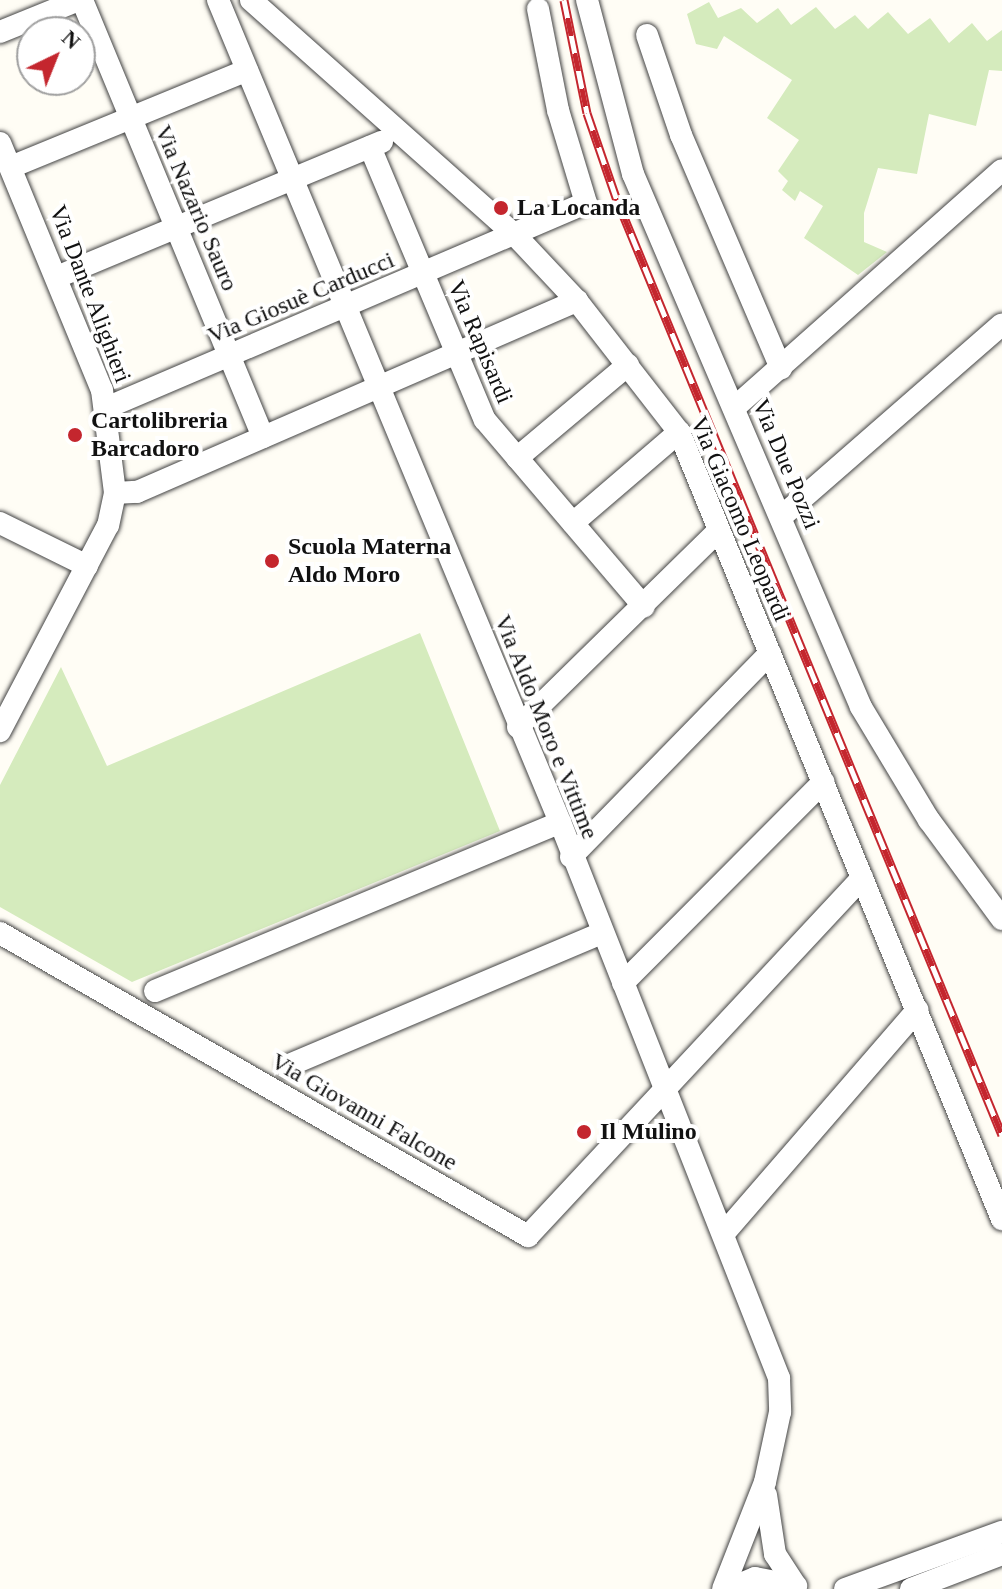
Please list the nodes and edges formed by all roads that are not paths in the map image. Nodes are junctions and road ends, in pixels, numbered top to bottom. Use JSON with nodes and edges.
{"nodes":[{"id":1,"x":80,"y":0,"type":"edge"},
{"id":2,"x":218,"y":0,"type":"edge"},
{"id":3,"x":587,"y":0,"type":"edge"},
{"id":4,"x":260,"y":2,"type":"edge"},
{"id":5,"x":538,"y":9,"type":"dead end"},
{"id":6,"x":0,"y":32,"type":"edge"},
{"id":7,"x":647,"y":35,"type":"dead end"},
{"id":8,"x":247,"y":70,"type":"junction"},
{"id":9,"x":131,"y":118,"type":"junction"},
{"id":10,"x":401,"y":133,"type":"junction"},
{"id":11,"x":0,"y":143,"type":"edge"},
{"id":12,"x":370,"y":147,"type":"junction"},
{"id":13,"x":11,"y":167,"type":"junction"},
{"id":14,"x":1002,"y":170,"type":"edge"},
{"id":15,"x":292,"y":179,"type":"junction"},
{"id":16,"x":177,"y":229,"type":"junction"},
{"id":17,"x":515,"y":235,"type":"junction"},
{"id":18,"x":423,"y":275,"type":"junction"},
{"id":19,"x":57,"y":277,"type":"junction"},
{"id":20,"x":577,"y":301,"type":"junction"},
{"id":21,"x":345,"y":309,"type":"junction"},
{"id":22,"x":1002,"y":324,"type":"edge"},
{"id":23,"x":457,"y":354,"type":"junction"},
{"id":24,"x":230,"y":357,"type":"junction"},
{"id":25,"x":628,"y":365,"type":"junction"},
{"id":26,"x":781,"y":368,"type":"junction"},
{"id":27,"x":377,"y":387,"type":"junction"},
{"id":28,"x":106,"y":408,"type":"junction"},
{"id":29,"x":734,"y":408,"type":"junction"},
{"id":30,"x":679,"y":432,"type":"junction"},
{"id":31,"x":263,"y":437,"type":"junction"},
{"id":32,"x":517,"y":458,"type":"junction"},
{"id":33,"x":115,"y":493,"type":"junction"},
{"id":34,"x":781,"y":517,"type":"junction"},
{"id":35,"x":0,"y":523,"type":"edge"},
{"id":36,"x":573,"y":523,"type":"junction"},
{"id":37,"x":719,"y":530,"type":"junction"},
{"id":38,"x":87,"y":566,"type":"junction"},
{"id":39,"x":644,"y":607,"type":"junction"},
{"id":40,"x":770,"y":653,"type":"junction"},
{"id":41,"x":518,"y":727,"type":"junction"},
{"id":42,"x":0,"y":731,"type":"edge"},
{"id":43,"x":823,"y":782,"type":"junction"},
{"id":44,"x":560,"y":822,"type":"junction"},
{"id":45,"x":571,"y":857,"type":"junction"},
{"id":46,"x":862,"y":878,"type":"junction"},
{"id":47,"x":1002,"y":919,"type":"edge"},
{"id":48,"x":0,"y":933,"type":"edge"},
{"id":49,"x":602,"y":933,"type":"junction"},
{"id":50,"x":623,"y":983,"type":"junction"},
{"id":51,"x":155,"y":991,"type":"dead end"},
{"id":52,"x":917,"y":1010,"type":"junction"},
{"id":53,"x":287,"y":1066,"type":"dead end"},
{"id":54,"x":666,"y":1090,"type":"junction"},
{"id":55,"x":1002,"y":1219,"type":"edge"},
{"id":56,"x":725,"y":1232,"type":"junction"},
{"id":57,"x":765,"y":1482,"type":"junction"},
{"id":58,"x":1002,"y":1532,"type":"edge"},
{"id":59,"x":1002,"y":1554,"type":"edge"},
{"id":60,"x":798,"y":1587,"type":"edge"},
{"id":61,"x":726,"y":1589,"type":"edge"},
{"id":62,"x":845,"y":1589,"type":"edge"},
{"id":63,"x":911,"y":1589,"type":"edge"}],
"edges":[{"from":1,"to":6,"type":"street"},
{"from":1,"to":9,"type":"street","name":"Via Nazario Sauro"},
{"from":2,"to":8,"type":"street","name":"Via Aldo Moro e Vittime"},
{"from":3,"to":29,"type":"street","name":"Via Due Pozzi"},
{"from":4,"to":10,"type":"street","name":"Via Giacomo Leopardi"},
{"from":5,"to":17,"type":"street","name":"Via Giosuè Carducci"},
{"from":7,"to":26,"type":"street"},
{"from":8,"to":9,"type":"street"},
{"from":8,"to":15,"type":"street","name":"Via Aldo Moro e Vittime"},
{"from":9,"to":13,"type":"street"},
{"from":9,"to":16,"type":"street","name":"Via Nazario Sauro"},
{"from":10,"to":12,"type":"street"},
{"from":10,"to":17,"type":"street","name":"Via Giacomo Leopardi"},
{"from":11,"to":13,"type":"street","name":"Via Dante Alighieri"},
{"from":12,"to":15,"type":"street"},
{"from":12,"to":18,"type":"street","name":"Via Rapisardi"},
{"from":13,"to":19,"type":"street","name":"Via Dante Alighieri"},
{"from":14,"to":26,"type":"street"},
{"from":15,"to":16,"type":"street"},
{"from":15,"to":21,"type":"street","name":"Via Aldo Moro e Vittime"},
{"from":16,"to":19,"type":"street"},
{"from":16,"to":24,"type":"street","name":"Via Nazario Sauro"},
{"from":17,"to":18,"type":"street","name":"Via Giosuè Carducci"},
{"from":17,"to":20,"type":"street","name":"Via Giacomo Leopardi"},
{"from":18,"to":21,"type":"street","name":"Via Giosuè Carducci"},
{"from":18,"to":23,"type":"street","name":"Via Rapisardi"},
{"from":19,"to":28,"type":"street","name":"Via Dante Alighieri"},
{"from":20,"to":23,"type":"street"},
{"from":20,"to":25,"type":"street","name":"Via Giacomo Leopardi"},
{"from":21,"to":24,"type":"street","name":"Via Giosuè Carducci"},
{"from":21,"to":27,"type":"street","name":"Via Aldo Moro e Vittime"},
{"from":22,"to":34,"type":"street"},
{"from":23,"to":27,"type":"street"},
{"from":23,"to":32,"type":"street","name":"Via Rapisardi"},
{"from":24,"to":28,"type":"street","name":"Via Giosuè Carducci"},
{"from":24,"to":31,"type":"street","name":"Via Nazario Sauro"},
{"from":25,"to":30,"type":"street","name":"Via Giacomo Leopardi"},
{"from":25,"to":32,"type":"street"},
{"from":26,"to":29,"type":"street"},
{"from":27,"to":31,"type":"street"},
{"from":27,"to":41,"type":"street","name":"Via Aldo Moro e Vittime"},
{"from":28,"to":33,"type":"street","name":"Via Dante Alighieri"},
{"from":29,"to":34,"type":"street","name":"Via Due Pozzi"},
{"from":30,"to":36,"type":"street"},
{"from":30,"to":37,"type":"street","name":"Via Giacomo Leopardi"},
{"from":31,"to":33,"type":"street"},
{"from":32,"to":36,"type":"street","name":"Via Rapisardi"},
{"from":33,"to":38,"type":"street","name":"Via Dante Alighieri"},
{"from":34,"to":47,"type":"street","name":"Via Due Pozzi"},
{"from":35,"to":38,"type":"street"},
{"from":36,"to":39,"type":"street","name":"Via Rapisardi"},
{"from":37,"to":39,"type":"street"},
{"from":37,"to":40,"type":"street","name":"Via Giacomo Leopardi"},
{"from":38,"to":42,"type":"street","name":"Via Dante Alighieri"},
{"from":39,"to":41,"type":"street"},
{"from":40,"to":43,"type":"street","name":"Via Giacomo Leopardi"},
{"from":40,"to":45,"type":"street"},
{"from":41,"to":44,"type":"street","name":"Via Aldo Moro e Vittime"},
{"from":43,"to":46,"type":"street","name":"Via Giacomo Leopardi"},
{"from":43,"to":50,"type":"street"},
{"from":44,"to":45,"type":"street","name":"Via Aldo Moro e Vittime"},
{"from":44,"to":51,"type":"street"},
{"from":45,"to":49,"type":"street","name":"Via Aldo Moro e Vittime"},
{"from":46,"to":52,"type":"street","name":"Via Giacomo Leopardi"},
{"from":46,"to":54,"type":"street"},
{"from":48,"to":54,"type":"street","name":"Via Giovanni Falcone"},
{"from":49,"to":50,"type":"street","name":"Via Aldo Moro e Vittime"},
{"from":49,"to":53,"type":"street"},
{"from":50,"to":54,"type":"street","name":"Via Aldo Moro e Vittime"},
{"from":52,"to":55,"type":"street","name":"Via Giacomo Leopardi"},
{"from":52,"to":56,"type":"street"},
{"from":54,"to":56,"type":"street","name":"Via Aldo Moro e Vittime"},
{"from":56,"to":57,"type":"street","name":"Via Aldo Moro e Vittime"},
{"from":57,"to":60,"type":"street","name":"Via Aldo Moro e Vittime"},
{"from":57,"to":61,"type":"street","name":"Via Aldo Moro e Vittime"},
{"from":58,"to":62,"type":"street"},
{"from":59,"to":63,"type":"street"},
{"from":60,"to":61,"type":"street"}]}
